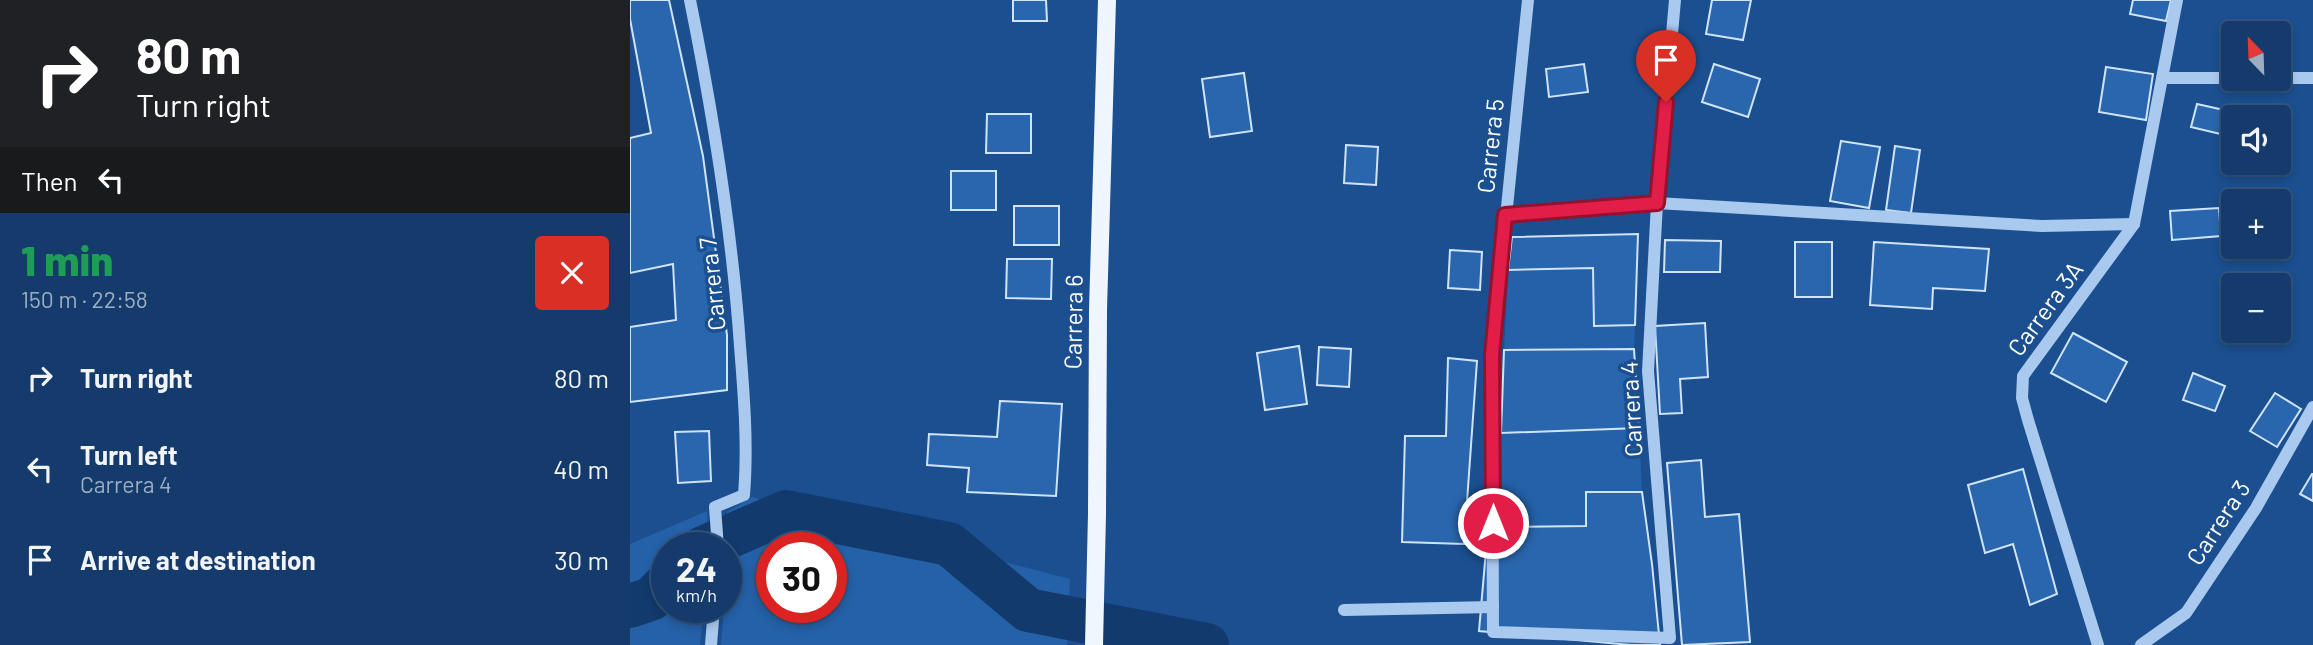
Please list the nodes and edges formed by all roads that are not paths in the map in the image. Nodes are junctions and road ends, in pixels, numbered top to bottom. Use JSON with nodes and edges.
{"nodes":[{"id":1,"x":690,"y":0,"type":"edge"},
{"id":2,"x":1107,"y":0,"type":"edge"},
{"id":3,"x":1528,"y":0,"type":"edge"},
{"id":4,"x":1675,"y":0,"type":"edge"},
{"id":5,"x":2177,"y":0,"type":"edge"},
{"id":6,"x":2163,"y":78,"type":"junction"},
{"id":7,"x":2221,"y":78,"type":"edge"},
{"id":8,"x":2291,"y":78,"type":"edge"},
{"id":9,"x":2313,"y":78,"type":"edge"},
{"id":10,"x":1657,"y":203,"type":"junction"},
{"id":11,"x":1505,"y":215,"type":"junction"},
{"id":12,"x":2134,"y":224,"type":"junction"},
{"id":13,"x":2313,"y":407,"type":"edge"},
{"id":14,"x":717,"y":532,"type":"edge"},
{"id":15,"x":1493,"y":607,"type":"junction"},
{"id":16,"x":1344,"y":610,"type":"dead end"},
{"id":17,"x":712,"y":623,"type":"edge"},
{"id":18,"x":1493,"y":632,"type":"joint"},
{"id":19,"x":710,"y":645,"type":"edge"},
{"id":20,"x":1094,"y":645,"type":"edge"},
{"id":21,"x":2098,"y":645,"type":"edge"},
{"id":22,"x":2141,"y":645,"type":"edge"}],
"edges":[{"from":1,"to":14,"type":"street","name":"Carrera 7"},
{"from":2,"to":20,"type":"main road","name":"Carrera 6"},
{"from":3,"to":11,"type":"street","name":"Carrera 5"},
{"from":4,"to":10,"type":"street","name":"Carrera 4"},
{"from":5,"to":6,"type":"street","name":"Carrera 3A"},
{"from":6,"to":7,"type":"street"},
{"from":6,"to":12,"type":"street","name":"Carrera 3A"},
{"from":8,"to":9,"type":"street"},
{"from":10,"to":11,"type":"street"},
{"from":10,"to":12,"type":"street"},
{"from":10,"to":18,"type":"street","name":"Carrera 4"},
{"from":11,"to":15,"type":"street","name":"Carrera 5"},
{"from":12,"to":21,"type":"street","name":"Carrera 3A"},
{"from":13,"to":22,"type":"street","name":"Carrera 3"},
{"from":15,"to":16,"type":"street"},
{"from":15,"to":18,"type":"street","name":"Carrera 5"},
{"from":17,"to":19,"type":"street"}]}
